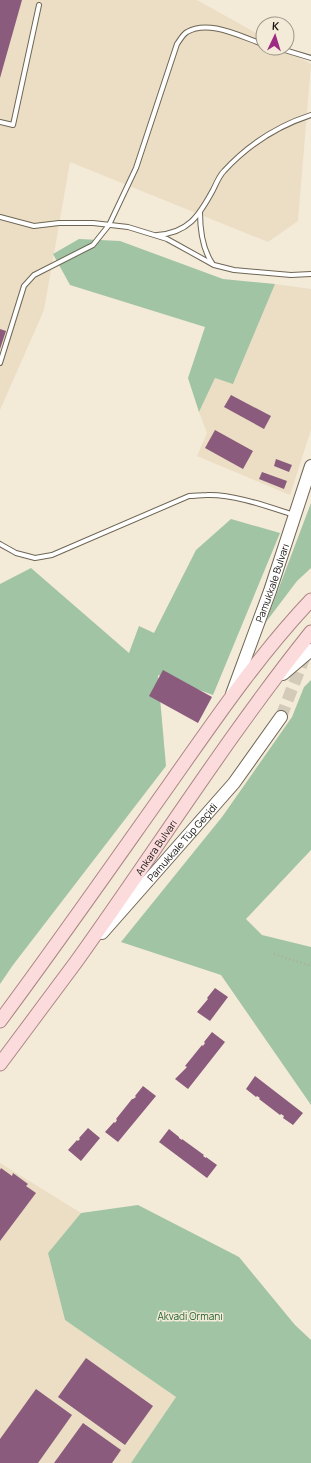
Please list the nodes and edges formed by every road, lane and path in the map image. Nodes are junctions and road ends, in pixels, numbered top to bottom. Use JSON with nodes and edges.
{"nodes":[{"id":1,"x":39,"y":5,"type":"dead end"},
{"id":2,"x":255,"y":41,"type":"edge"},
{"id":3,"x":295,"y":53,"type":"edge"},
{"id":4,"x":311,"y":58,"type":"edge"},
{"id":5,"x":311,"y":115,"type":"edge"},
{"id":6,"x":0,"y":122,"type":"edge"},
{"id":7,"x":200,"y":212,"type":"junction"},
{"id":8,"x":0,"y":217,"type":"edge"},
{"id":9,"x":109,"y":224,"type":"junction"},
{"id":10,"x":154,"y":235,"type":"junction"},
{"id":11,"x":214,"y":265,"type":"junction"},
{"id":12,"x":311,"y":274,"type":"edge"},
{"id":13,"x":0,"y":363,"type":"edge"},
{"id":14,"x":311,"y":466,"type":"edge"},
{"id":15,"x":295,"y":515,"type":"junction"},
{"id":16,"x":0,"y":544,"type":"edge"},
{"id":17,"x":311,"y":600,"type":"edge"},
{"id":18,"x":311,"y":632,"type":"edge"},
{"id":19,"x":311,"y":650,"type":"edge"},
{"id":20,"x":268,"y":686,"type":"junction"},
{"id":21,"x":230,"y":698,"type":"junction"},
{"id":22,"x":281,"y":717,"type":"tunnel mouth"},
{"id":23,"x":274,"y":954,"type":"dead end"},
{"id":24,"x":76,"y":962,"type":"junction"},
{"id":25,"x":311,"y":966,"type":"edge"},
{"id":26,"x":0,"y":1021,"type":"edge"},
{"id":27,"x":0,"y":1064,"type":"edge"}],
"edges":[{"from":1,"to":6,"type":"lane"},
{"from":2,"to":9,"type":"lane"},
{"from":3,"to":4,"type":"lane"},
{"from":5,"to":7,"type":"lane"},
{"from":7,"to":10,"type":"lane"},
{"from":7,"to":11,"type":"lane"},
{"from":8,"to":9,"type":"lane"},
{"from":9,"to":10,"type":"lane"},
{"from":9,"to":13,"type":"lane"},
{"from":10,"to":11,"type":"lane"},
{"from":11,"to":12,"type":"lane"},
{"from":14,"to":15,"type":"main road","name":"Pamukkale Bulvarı"},
{"from":15,"to":16,"type":"lane"},
{"from":15,"to":21,"type":"main road","name":"Pamukkale Bulvarı"},
{"from":17,"to":21,"type":"main road"},
{"from":18,"to":20,"type":"main road","name":"Ankara Bulvarı"},
{"from":19,"to":20,"type":"main road"},
{"from":20,"to":24,"type":"main road","name":"Ankara Bulvarı"},
{"from":21,"to":26,"type":"main road"},
{"from":22,"to":24,"type":"main road","name":"Pamukkale Tüp Geçidi"},
{"from":23,"to":25,"type":"path"},
{"from":24,"to":27,"type":"main road","name":"Ankara Bulvarı"}]}
